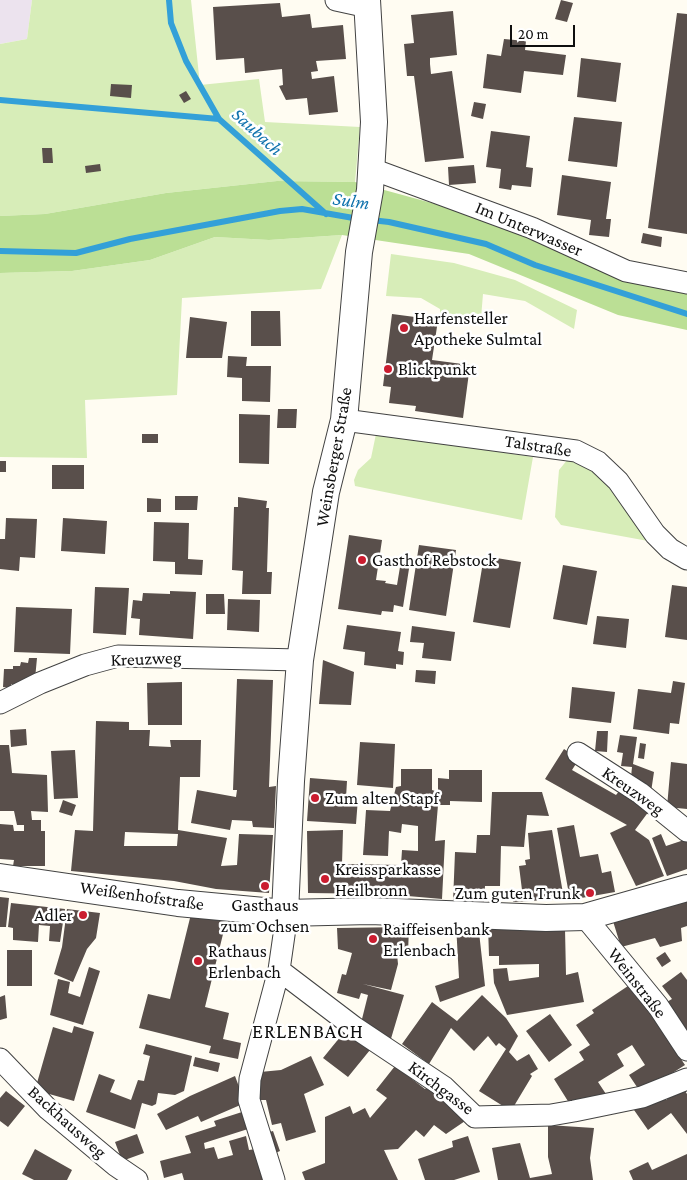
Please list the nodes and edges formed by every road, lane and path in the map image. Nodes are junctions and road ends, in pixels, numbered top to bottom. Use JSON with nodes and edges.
{"nodes":[{"id":1,"x":336,"y":0,"type":"edge"},
{"id":2,"x":367,"y":3,"type":"edge"},
{"id":3,"x":371,"y":179,"type":"junction"},
{"id":4,"x":687,"y":283,"type":"edge"},
{"id":5,"x":344,"y":420,"type":"junction"},
{"id":6,"x":687,"y":560,"type":"edge"},
{"id":7,"x":300,"y":660,"type":"junction"},
{"id":8,"x":0,"y":703,"type":"edge"},
{"id":9,"x":578,"y":753,"type":"dead end"},
{"id":10,"x":687,"y":831,"type":"edge"},
{"id":11,"x":0,"y":876,"type":"edge"},
{"id":12,"x":687,"y":888,"type":"edge"},
{"id":13,"x":285,"y":913,"type":"junction"},
{"id":14,"x":585,"y":917,"type":"junction"},
{"id":15,"x":279,"y":970,"type":"junction"},
{"id":16,"x":687,"y":1050,"type":"edge"},
{"id":17,"x":0,"y":1059,"type":"edge"},
{"id":18,"x":687,"y":1079,"type":"edge"},
{"id":19,"x":137,"y":1180,"type":"edge"},
{"id":20,"x":274,"y":1180,"type":"edge"}],
"edges":[{"from":1,"to":2,"type":"street"},
{"from":2,"to":3,"type":"street","name":"Weinsberger Straße"},
{"from":3,"to":4,"type":"street","name":"Im Unterwasser"},
{"from":3,"to":5,"type":"street","name":"Weinsberger Straße"},
{"from":5,"to":6,"type":"street","name":"Talstraße"},
{"from":5,"to":7,"type":"street","name":"Weinsberger Straße"},
{"from":7,"to":8,"type":"street","name":"Kreuzweg"},
{"from":7,"to":13,"type":"street","name":"Weinsberger Straße"},
{"from":9,"to":10,"type":"street","name":"Kreuzweg"},
{"from":11,"to":13,"type":"street","name":"Weißenhofstraße"},
{"from":12,"to":14,"type":"street","name":"Weißenhofstraße"},
{"from":13,"to":14,"type":"street","name":"Weißenhofstraße"},
{"from":13,"to":15,"type":"street"},
{"from":14,"to":16,"type":"street","name":"Weinstraße"},
{"from":15,"to":18,"type":"street","name":"Kirchgasse"},
{"from":15,"to":20,"type":"street"},
{"from":17,"to":19,"type":"street","name":"Backhausweg"}]}
